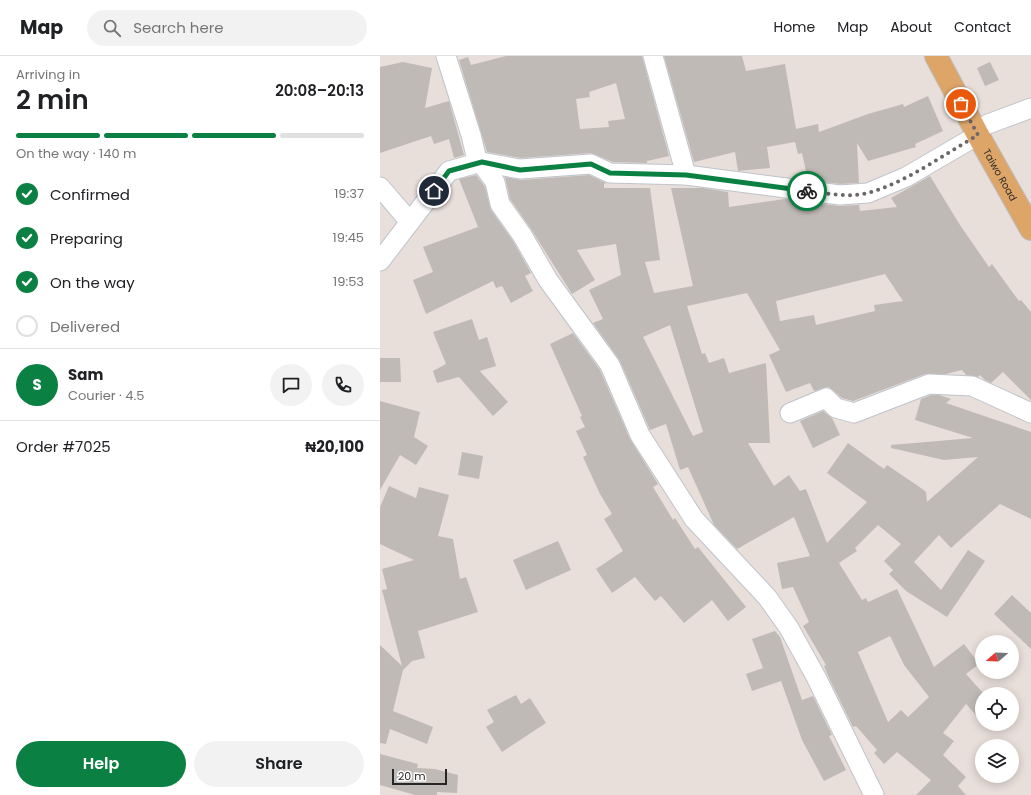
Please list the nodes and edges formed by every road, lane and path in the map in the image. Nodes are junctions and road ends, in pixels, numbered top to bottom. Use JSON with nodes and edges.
{"nodes":[{"id":1,"x":446,"y":56,"type":"edge"},
{"id":2,"x":653,"y":56,"type":"edge"},
{"id":3,"x":936,"y":56,"type":"edge"},
{"id":4,"x":951,"y":56,"type":"edge"},
{"id":5,"x":1031,"y":108,"type":"edge"},
{"id":6,"x":982,"y":130,"type":"junction"},
{"id":7,"x":482,"y":162,"type":"junction"},
{"id":8,"x":686,"y":175,"type":"junction"},
{"id":9,"x":380,"y":187,"type":"edge"},
{"id":10,"x":1031,"y":202,"type":"edge"},
{"id":11,"x":410,"y":222,"type":"junction"},
{"id":12,"x":1031,"y":229,"type":"edge"},
{"id":13,"x":380,"y":261,"type":"edge"},
{"id":14,"x":1031,"y":412,"type":"edge"},
{"id":15,"x":790,"y":413,"type":"dead end"},
{"id":16,"x":874,"y":795,"type":"edge"}],
"edges":[{"from":1,"to":7,"type":"street"},
{"from":2,"to":8,"type":"street"},
{"from":3,"to":6,"type":"main road","name":"Taiwo Road"},
{"from":4,"to":6,"type":"main road","name":"Taiwo Road"},
{"from":5,"to":6,"type":"street"},
{"from":6,"to":8,"type":"street"},
{"from":6,"to":10,"type":"main road","name":"Taiwo Road"},
{"from":6,"to":12,"type":"main road","name":"Taiwo Road"},
{"from":7,"to":8,"type":"street"},
{"from":7,"to":11,"type":"street"},
{"from":7,"to":16,"type":"street"},
{"from":9,"to":11,"type":"street"},
{"from":11,"to":13,"type":"street"},
{"from":14,"to":15,"type":"street"}]}
